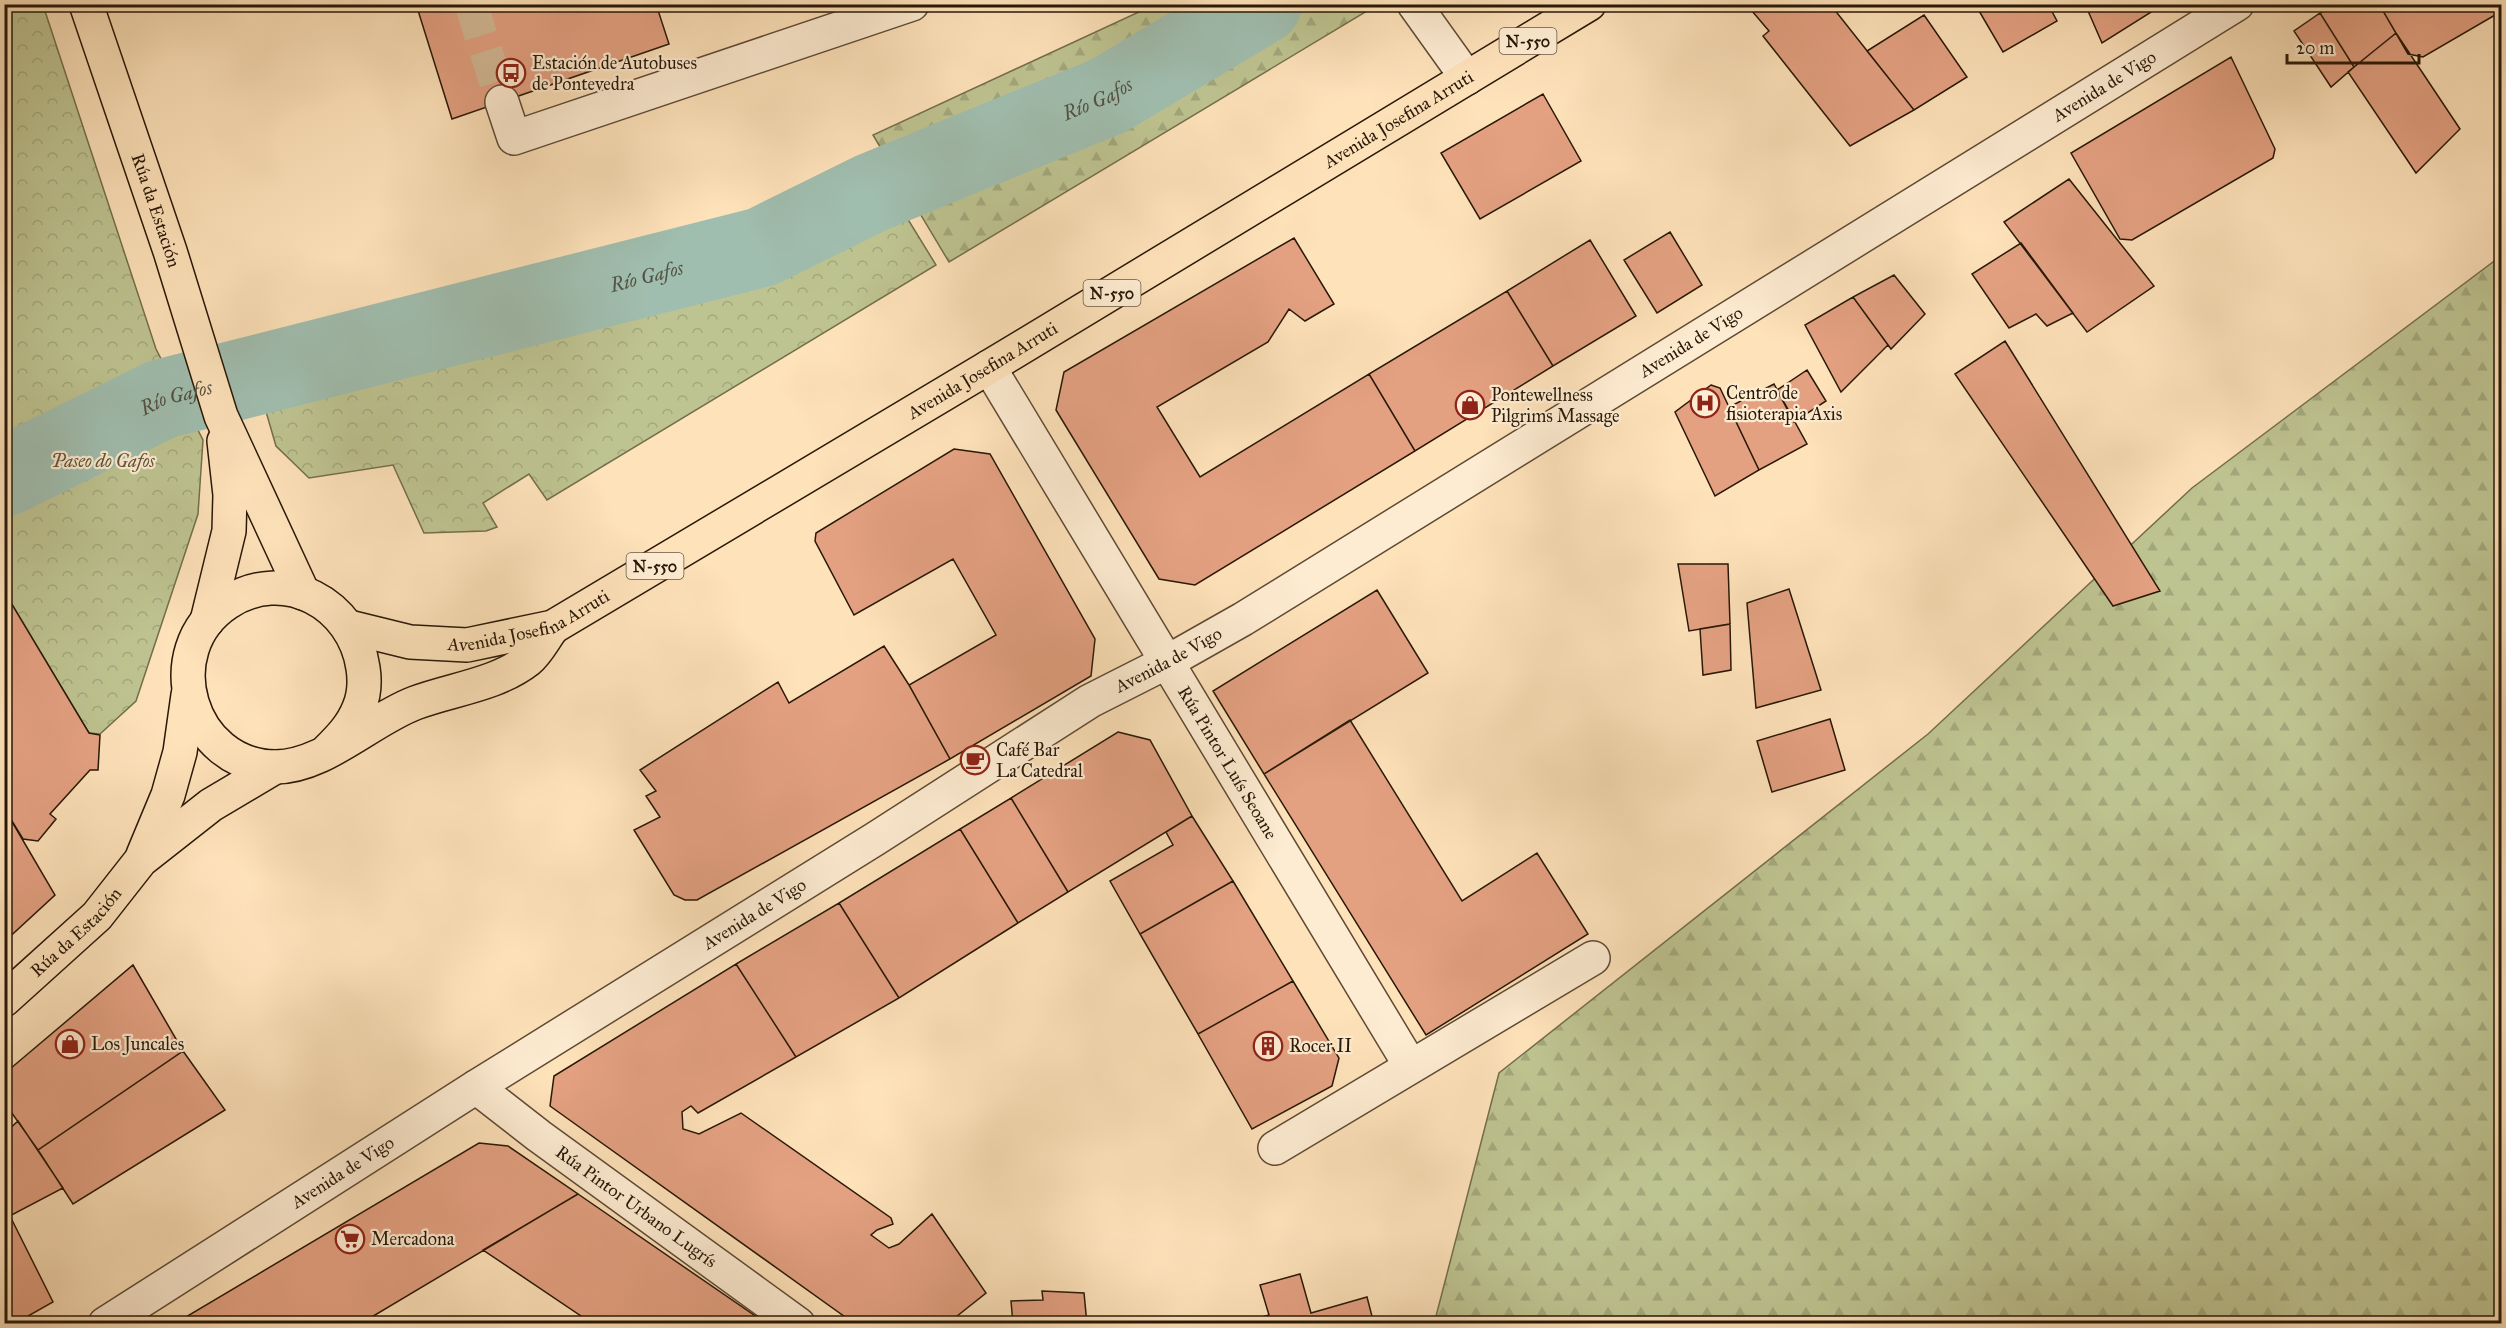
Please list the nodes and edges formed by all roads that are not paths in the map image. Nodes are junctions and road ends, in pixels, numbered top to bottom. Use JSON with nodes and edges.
{"nodes":[{"id":1,"x":86,"y":4,"type":"edge"},
{"id":2,"x":912,"y":4,"type":"edge"},
{"id":3,"x":1414,"y":4,"type":"edge"},
{"id":4,"x":1589,"y":4,"type":"edge"},
{"id":5,"x":2237,"y":4,"type":"edge"},
{"id":6,"x":1467,"y":78,"type":"junction"},
{"id":7,"x":502,"y":102,"type":"tunnel mouth"},
{"id":8,"x":989,"y":367,"type":"junction"},
{"id":9,"x":221,"y":416,"type":"junction"},
{"id":10,"x":303,"y":592,"type":"junction"},
{"id":11,"x":207,"y":621,"type":"junction"},
{"id":12,"x":349,"y":627,"type":"junction"},
{"id":13,"x":553,"y":627,"type":"junction"},
{"id":14,"x":1167,"y":662,"type":"junction"},
{"id":15,"x":188,"y":693,"type":"junction"},
{"id":16,"x":327,"y":751,"type":"junction"},
{"id":17,"x":275,"y":767,"type":"junction"},
{"id":18,"x":141,"y":860,"type":"junction"},
{"id":19,"x":1593,"y":958,"type":"dead end"},
{"id":20,"x":4,"y":1000,"type":"edge"},
{"id":21,"x":1410,"y":1065,"type":"junction"},
{"id":22,"x":476,"y":1087,"type":"junction"},
{"id":23,"x":1275,"y":1148,"type":"dead end"},
{"id":24,"x":106,"y":1323,"type":"edge"},
{"id":25,"x":798,"y":1323,"type":"edge"}],
"edges":[{"from":1,"to":9,"type":"main road","name":"Rúa da Estación"},
{"from":2,"to":7,"type":"street"},
{"from":3,"to":6,"type":"street"},
{"from":4,"to":6,"type":"main road","name":"Avenida Josefina Arruti","number":"N-550"},
{"from":5,"to":14,"type":"street","name":"Avenida de Vigo"},
{"from":6,"to":8,"type":"main road","name":"Avenida Josefina Arruti","number":"N-550"},
{"from":8,"to":13,"type":"main road","name":"Avenida Josefina Arruti","number":"N-550"},
{"from":8,"to":14,"type":"street","name":"Rúa Pintor Luís Seoane"},
{"from":9,"to":10,"type":"main road","name":"Rúa da Estación"},
{"from":9,"to":11,"type":"main road","name":"Rúa da Estación"},
{"from":10,"to":11,"type":"main road"},
{"from":10,"to":12,"type":"main road"},
{"from":11,"to":15,"type":"main road"},
{"from":12,"to":13,"type":"main road","name":"Avenida Josefina Arruti","number":"N-550"},
{"from":12,"to":16,"type":"main road"},
{"from":13,"to":16,"type":"main road"},
{"from":14,"to":21,"type":"street","name":"Rúa Pintor Luís Seoane"},
{"from":14,"to":22,"type":"street","name":"Avenida de Vigo"},
{"from":15,"to":17,"type":"main road"},
{"from":15,"to":18,"type":"main road","name":"Rúa da Estación"},
{"from":16,"to":17,"type":"main road"},
{"from":17,"to":18,"type":"main road","name":"Rúa da Estación"},
{"from":18,"to":20,"type":"main road","name":"Rúa da Estación"},
{"from":19,"to":21,"type":"street"},
{"from":21,"to":23,"type":"street"},
{"from":22,"to":24,"type":"street","name":"Avenida de Vigo"},
{"from":22,"to":25,"type":"street","name":"Rúa Pintor Urbano Lugrís"}]}
